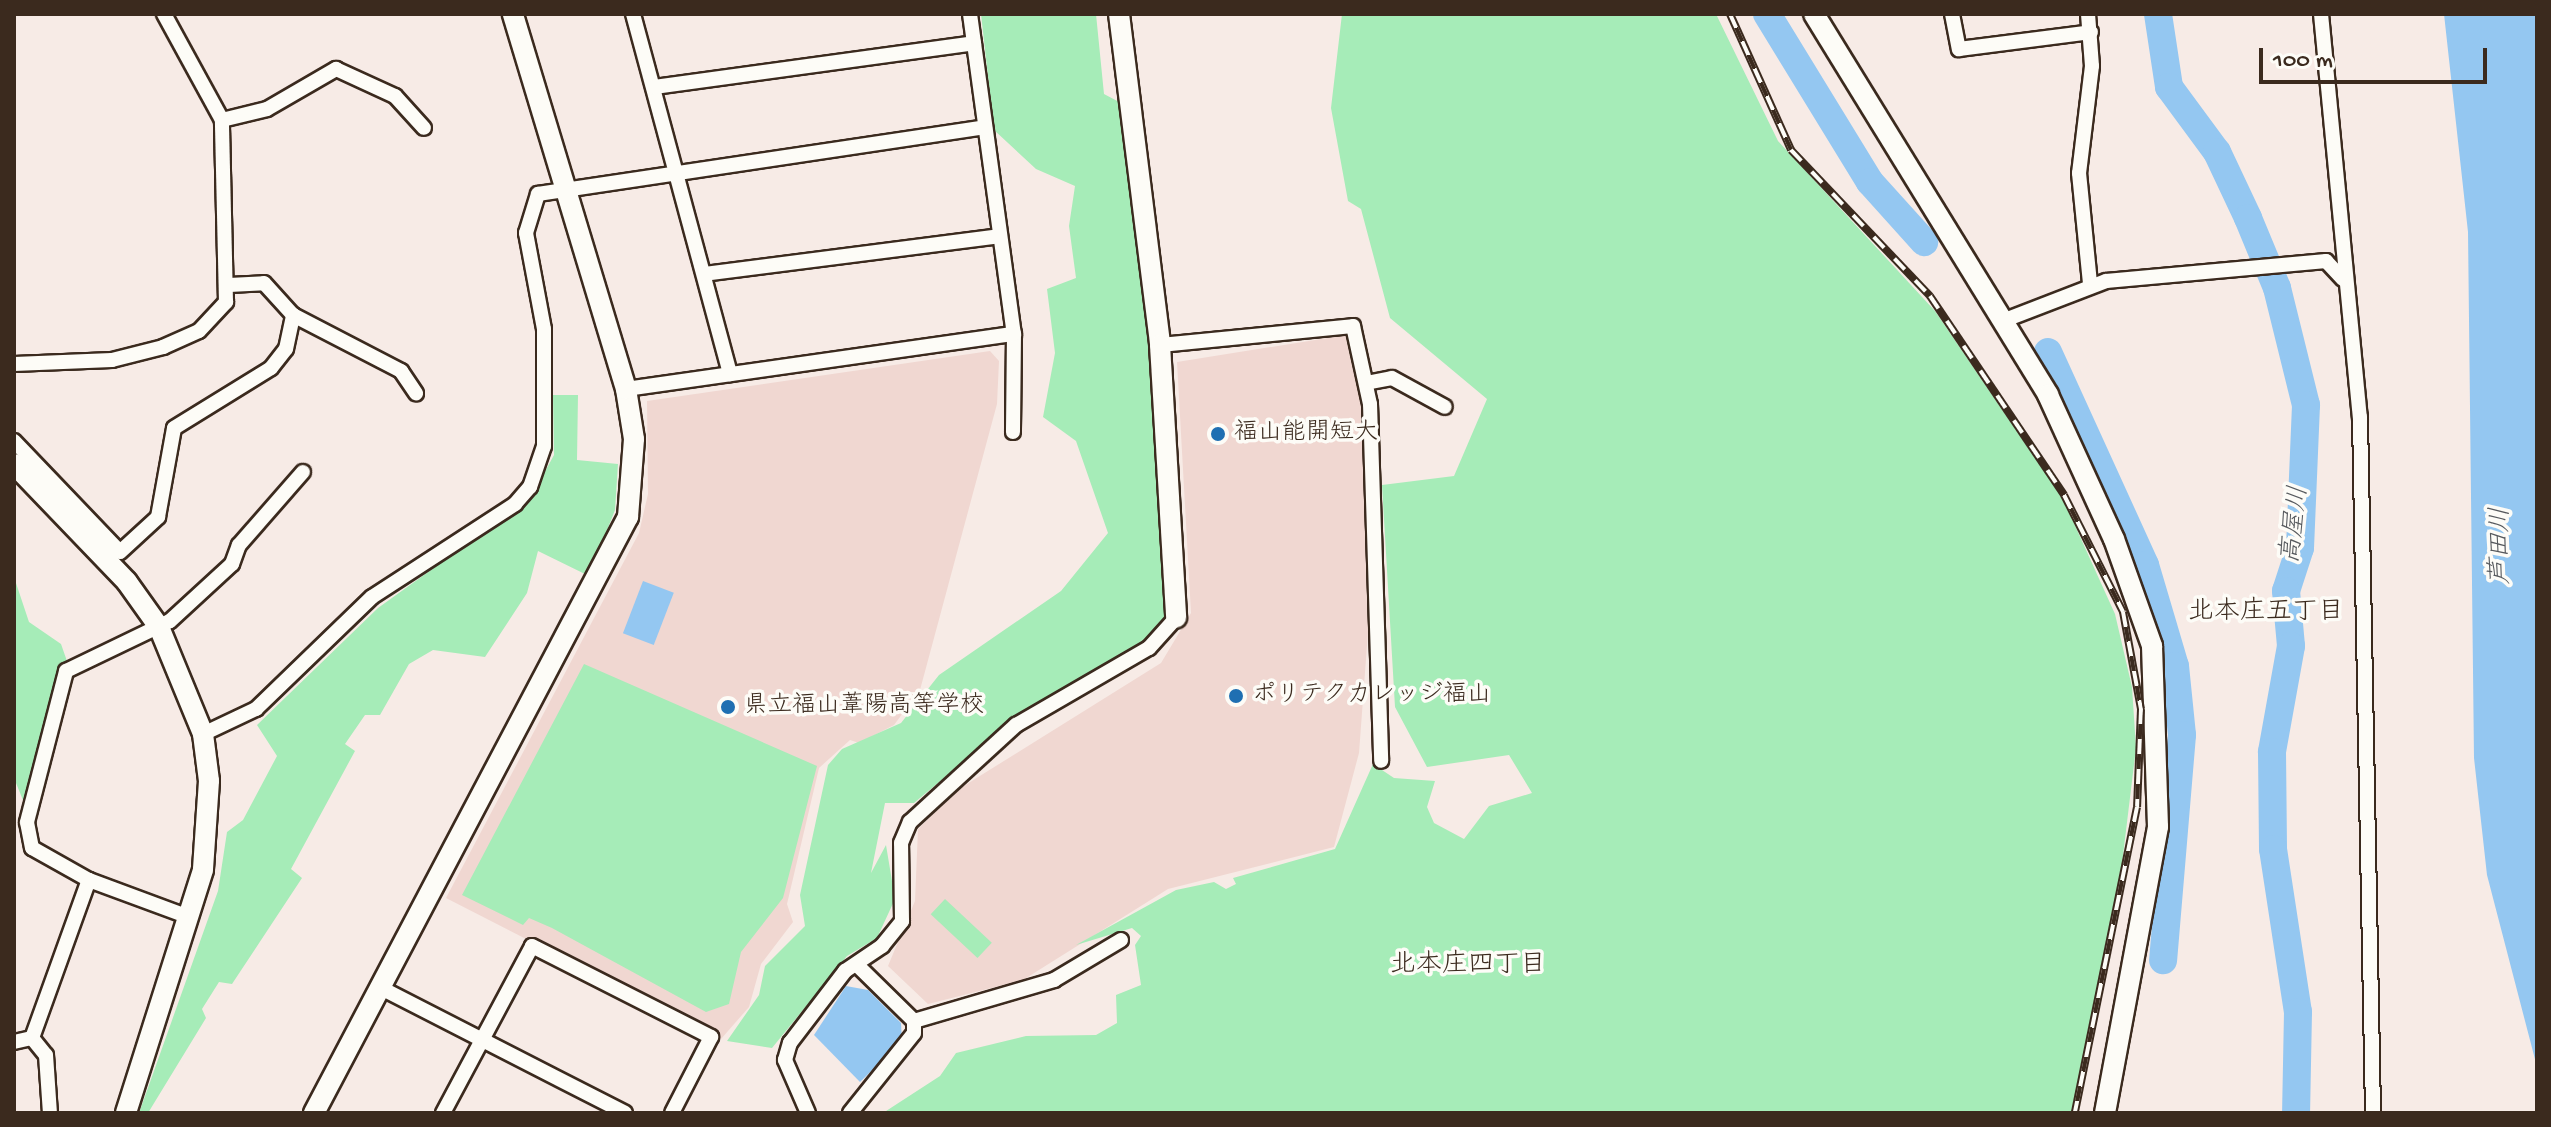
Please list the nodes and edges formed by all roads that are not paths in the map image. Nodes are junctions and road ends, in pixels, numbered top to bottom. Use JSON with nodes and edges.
{"nodes":[{"id":1,"x":164,"y":14,"type":"edge"},
{"id":2,"x":513,"y":14,"type":"edge"},
{"id":3,"x":633,"y":14,"type":"edge"},
{"id":4,"x":970,"y":14,"type":"edge"},
{"id":5,"x":1119,"y":14,"type":"edge"},
{"id":6,"x":1814,"y":14,"type":"edge"},
{"id":7,"x":1952,"y":14,"type":"edge"},
{"id":8,"x":2088,"y":14,"type":"edge"},
{"id":9,"x":2321,"y":14,"type":"edge"},
{"id":10,"x":2091,"y":32,"type":"junction"},
{"id":11,"x":974,"y":43,"type":"junction"},
{"id":12,"x":654,"y":87,"type":"junction"},
{"id":13,"x":222,"y":120,"type":"junction"},
{"id":14,"x":985,"y":127,"type":"junction"},
{"id":15,"x":424,"y":128,"type":"dead end"},
{"id":16,"x":679,"y":172,"type":"junction"},
{"id":17,"x":563,"y":191,"type":"junction"},
{"id":18,"x":1000,"y":236,"type":"junction"},
{"id":19,"x":704,"y":274,"type":"junction"},
{"id":20,"x":2343,"y":279,"type":"junction"},
{"id":21,"x":2090,"y":283,"type":"junction"},
{"id":22,"x":229,"y":285,"type":"junction"},
{"id":23,"x":293,"y":315,"type":"junction"},
{"id":24,"x":2005,"y":320,"type":"junction"},
{"id":25,"x":1014,"y":334,"type":"junction"},
{"id":26,"x":1160,"y":345,"type":"junction"},
{"id":27,"x":14,"y":364,"type":"edge"},
{"id":28,"x":730,"y":374,"type":"junction"},
{"id":29,"x":1366,"y":383,"type":"junction"},
{"id":30,"x":626,"y":389,"type":"junction"},
{"id":31,"x":416,"y":393,"type":"dead end"},
{"id":32,"x":1445,"y":407,"type":"dead end"},
{"id":33,"x":1013,"y":432,"type":"dead end"},
{"id":34,"x":14,"y":441,"type":"edge"},
{"id":35,"x":14,"y":464,"type":"edge"},
{"id":36,"x":303,"y":472,"type":"dead end"},
{"id":37,"x":1176,"y":618,"type":"joint"},
{"id":38,"x":159,"y":627,"type":"junction"},
{"id":39,"x":203,"y":734,"type":"junction"},
{"id":40,"x":1381,"y":761,"type":"dead end"},
{"id":41,"x":89,"y":880,"type":"junction"},
{"id":42,"x":189,"y":917,"type":"junction"},
{"id":43,"x":1121,"y":940,"type":"dead end"},
{"id":44,"x":857,"y":965,"type":"junction"},
{"id":45,"x":381,"y":988,"type":"junction"},
{"id":46,"x":914,"y":1021,"type":"junction"},
{"id":47,"x":32,"y":1038,"type":"junction"},
{"id":48,"x":14,"y":1042,"type":"edge"},
{"id":49,"x":482,"y":1042,"type":"junction"},
{"id":50,"x":50,"y":1113,"type":"edge"},
{"id":51,"x":126,"y":1113,"type":"edge"},
{"id":52,"x":314,"y":1113,"type":"edge"},
{"id":53,"x":443,"y":1113,"type":"edge"},
{"id":54,"x":625,"y":1113,"type":"edge"},
{"id":55,"x":672,"y":1113,"type":"edge"},
{"id":56,"x":808,"y":1113,"type":"edge"},
{"id":57,"x":850,"y":1113,"type":"edge"},
{"id":58,"x":2105,"y":1113,"type":"edge"},
{"id":59,"x":2373,"y":1113,"type":"edge"}],
"edges":[{"from":1,"to":13,"type":"street"},
{"from":2,"to":17,"type":"street"},
{"from":3,"to":12,"type":"street"},
{"from":4,"to":11,"type":"street"},
{"from":5,"to":26,"type":"street"},
{"from":6,"to":24,"type":"street"},
{"from":7,"to":10,"type":"street"},
{"from":8,"to":10,"type":"street"},
{"from":9,"to":20,"type":"street"},
{"from":10,"to":21,"type":"street"},
{"from":11,"to":12,"type":"street"},
{"from":11,"to":14,"type":"street"},
{"from":12,"to":16,"type":"street"},
{"from":13,"to":15,"type":"street"},
{"from":13,"to":22,"type":"street"},
{"from":14,"to":16,"type":"street"},
{"from":14,"to":18,"type":"street"},
{"from":16,"to":17,"type":"street"},
{"from":16,"to":19,"type":"street"},
{"from":17,"to":30,"type":"street"},
{"from":17,"to":39,"type":"street"},
{"from":18,"to":19,"type":"street"},
{"from":18,"to":25,"type":"street"},
{"from":19,"to":28,"type":"street"},
{"from":20,"to":21,"type":"street"},
{"from":20,"to":59,"type":"street"},
{"from":21,"to":24,"type":"street"},
{"from":22,"to":23,"type":"street"},
{"from":22,"to":27,"type":"street"},
{"from":23,"to":31,"type":"street"},
{"from":23,"to":34,"type":"street"},
{"from":24,"to":58,"type":"street"},
{"from":25,"to":28,"type":"street"},
{"from":25,"to":33,"type":"street"},
{"from":26,"to":29,"type":"street"},
{"from":26,"to":37,"type":"street"},
{"from":28,"to":30,"type":"street"},
{"from":29,"to":32,"type":"street"},
{"from":29,"to":40,"type":"street"},
{"from":30,"to":45,"type":"street"},
{"from":35,"to":38,"type":"street"},
{"from":36,"to":38,"type":"street"},
{"from":37,"to":44,"type":"street"},
{"from":38,"to":39,"type":"street"},
{"from":38,"to":41,"type":"street"},
{"from":39,"to":42,"type":"street"},
{"from":41,"to":42,"type":"street"},
{"from":41,"to":47,"type":"street"},
{"from":42,"to":51,"type":"street"},
{"from":43,"to":46,"type":"street"},
{"from":44,"to":46,"type":"street"},
{"from":44,"to":56,"type":"street"},
{"from":45,"to":49,"type":"street"},
{"from":45,"to":52,"type":"street"},
{"from":46,"to":57,"type":"street"},
{"from":47,"to":48,"type":"street"},
{"from":47,"to":50,"type":"street"},
{"from":49,"to":53,"type":"street"},
{"from":49,"to":54,"type":"street"},
{"from":49,"to":55,"type":"street"}]}
